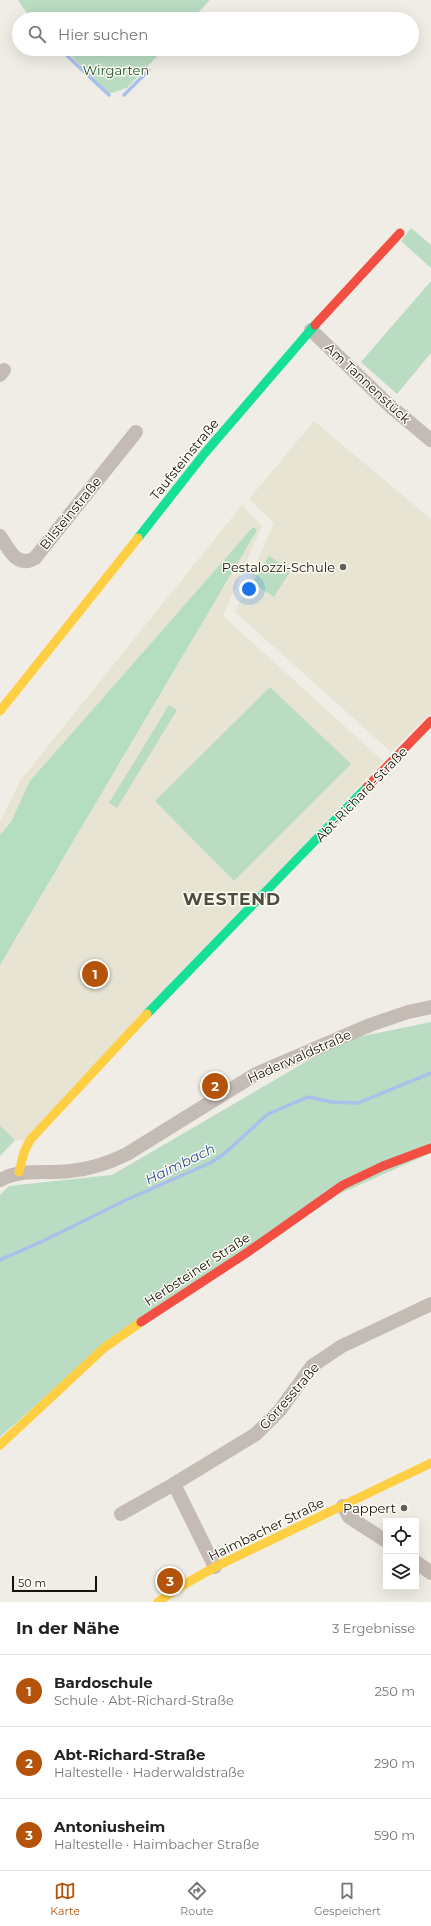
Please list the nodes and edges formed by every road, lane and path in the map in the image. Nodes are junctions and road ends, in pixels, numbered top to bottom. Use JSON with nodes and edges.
{"nodes":[{"id":1,"x":400,"y":233,"type":"dead end"},
{"id":2,"x":311,"y":330,"type":"junction"},
{"id":3,"x":136,"y":432,"type":"dead end"},
{"id":4,"x":429,"y":434,"type":"edge"},
{"id":5,"x":0,"y":536,"type":"edge"},
{"id":6,"x":0,"y":711,"type":"edge"},
{"id":7,"x":431,"y":721,"type":"edge"},
{"id":8,"x":431,"y":1007,"type":"edge"},
{"id":9,"x":431,"y":1148,"type":"edge"},
{"id":10,"x":19,"y":1172,"type":"junction"},
{"id":11,"x":0,"y":1180,"type":"edge"},
{"id":12,"x":431,"y":1305,"type":"edge"},
{"id":13,"x":0,"y":1445,"type":"edge"},
{"id":14,"x":431,"y":1463,"type":"edge"},
{"id":15,"x":174,"y":1484,"type":"junction"},
{"id":16,"x":343,"y":1506,"type":"junction"},
{"id":17,"x":121,"y":1514,"type":"dead end"},
{"id":18,"x":383,"y":1539,"type":"edge"},
{"id":19,"x":419,"y":1564,"type":"edge"},
{"id":20,"x":215,"y":1567,"type":"junction"},
{"id":21,"x":431,"y":1573,"type":"edge"},
{"id":22,"x":158,"y":1602,"type":"edge"}],
"edges":[{"from":1,"to":2,"type":"street","name":"Taufsteinstraße"},
{"from":2,"to":4,"type":"street","name":"Am Tannenstück"},
{"from":2,"to":6,"type":"street","name":"Taufsteinstraße"},
{"from":3,"to":5,"type":"street","name":"Bilsteinstraße"},
{"from":7,"to":10,"type":"street","name":"Abt-Richard-Straße"},
{"from":8,"to":10,"type":"street","name":"Haderwaldstraße"},
{"from":9,"to":13,"type":"street","name":"Herbsteiner Straße"},
{"from":10,"to":11,"type":"street"},
{"from":12,"to":15,"type":"street","name":"Görresstraße"},
{"from":14,"to":16,"type":"street","name":"Haimbacher Straße"},
{"from":15,"to":17,"type":"street","name":"Görresstraße"},
{"from":15,"to":20,"type":"street"},
{"from":16,"to":18,"type":"street"},
{"from":16,"to":20,"type":"street","name":"Haimbacher Straße"},
{"from":19,"to":21,"type":"street"},
{"from":20,"to":22,"type":"street","name":"Haimbacher Straße"}]}
